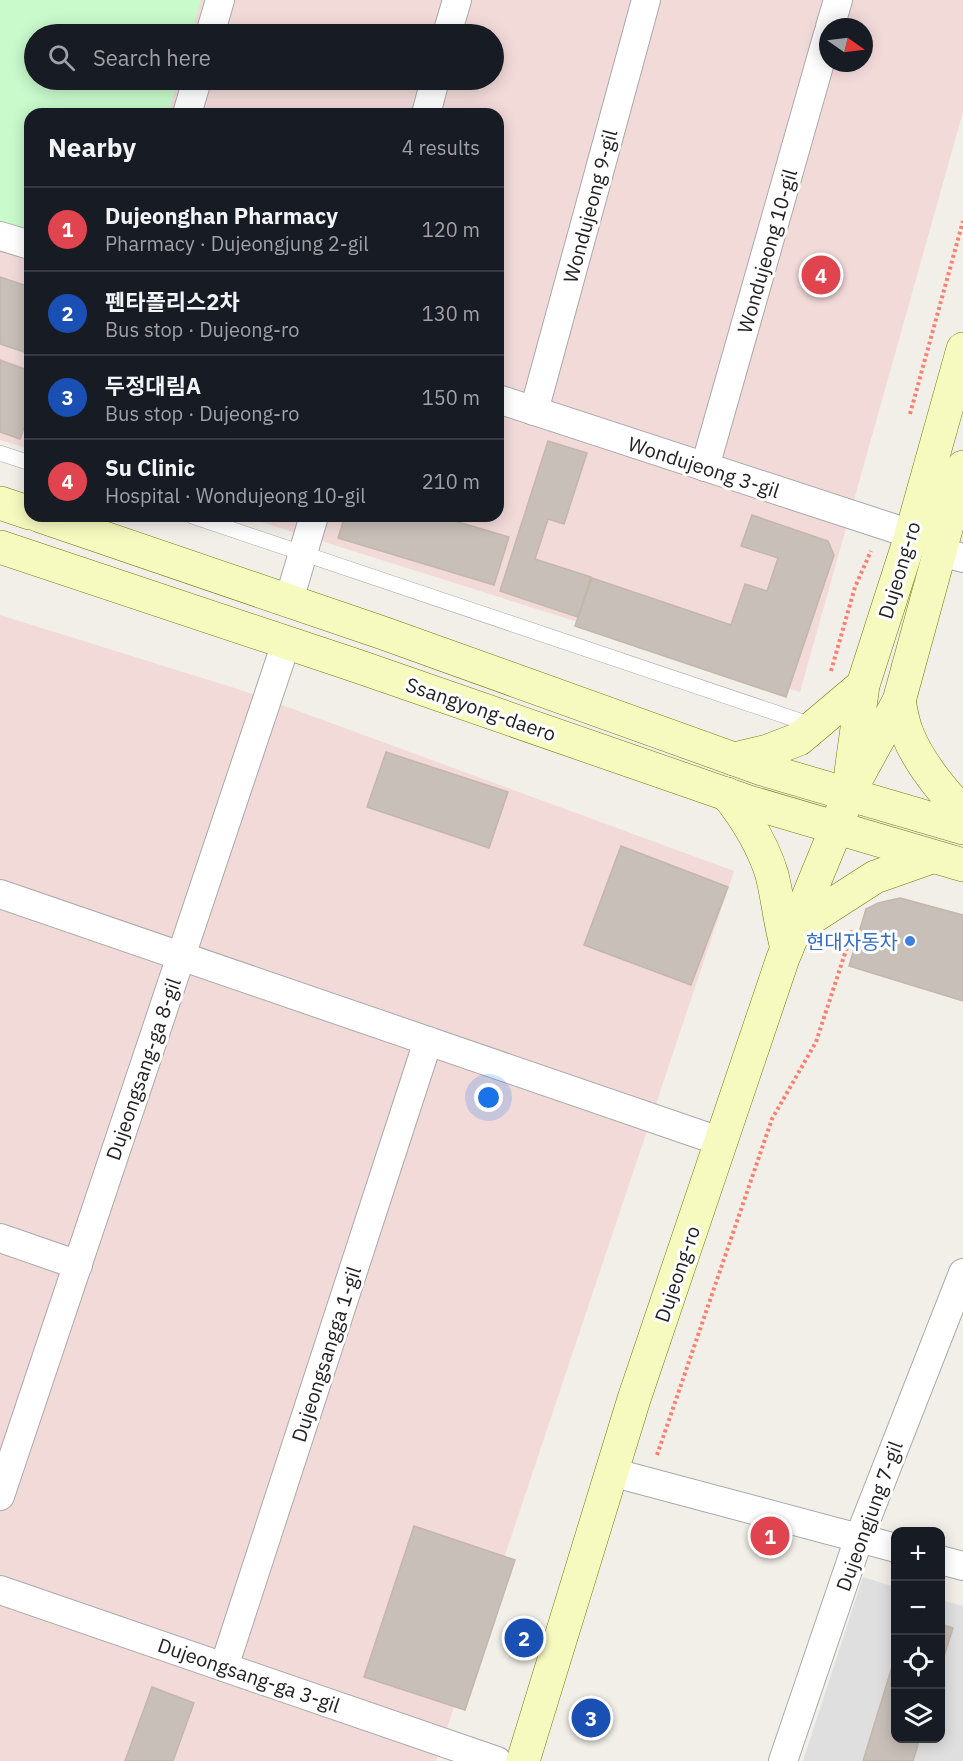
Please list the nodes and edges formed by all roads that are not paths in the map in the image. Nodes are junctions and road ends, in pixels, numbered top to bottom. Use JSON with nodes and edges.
{"nodes":[{"id":1,"x":220,"y":0,"type":"edge"},
{"id":2,"x":457,"y":0,"type":"edge"},
{"id":3,"x":646,"y":0,"type":"edge"},
{"id":4,"x":838,"y":0,"type":"edge"},
{"id":5,"x":833,"y":18,"type":"edge"},
{"id":6,"x":213,"y":24,"type":"edge"},
{"id":7,"x":450,"y":24,"type":"edge"},
{"id":8,"x":819,"y":66,"type":"edge"},
{"id":9,"x":193,"y":90,"type":"edge"},
{"id":10,"x":432,"y":90,"type":"edge"},
{"id":11,"x":189,"y":108,"type":"edge"},
{"id":12,"x":428,"y":108,"type":"edge"},
{"id":13,"x":0,"y":236,"type":"edge"},
{"id":14,"x":24,"y":243,"type":"edge"},
{"id":15,"x":963,"y":349,"type":"edge"},
{"id":16,"x":504,"y":401,"type":"edge"},
{"id":17,"x":534,"y":411,"type":"junction"},
{"id":18,"x":0,"y":453,"type":"edge"},
{"id":19,"x":24,"y":461,"type":"edge"},
{"id":20,"x":705,"y":467,"type":"junction"},
{"id":21,"x":963,"y":467,"type":"edge"},
{"id":22,"x":0,"y":502,"type":"edge"},
{"id":23,"x":24,"y":511,"type":"edge"},
{"id":24,"x":58,"y":522,"type":"edge"},
{"id":25,"x":210,"y":522,"type":"edge"},
{"id":26,"x":312,"y":522,"type":"edge"},
{"id":27,"x":896,"y":530,"type":"junction"},
{"id":28,"x":0,"y":548,"type":"edge"},
{"id":29,"x":303,"y":553,"type":"junction"},
{"id":30,"x":951,"y":555,"type":"edge"},
{"id":31,"x":289,"y":600,"type":"junction"},
{"id":32,"x":286,"y":643,"type":"junction"},
{"id":33,"x":863,"y":685,"type":"junction"},
{"id":34,"x":899,"y":701,"type":"junction"},
{"id":35,"x":815,"y":726,"type":"junction"},
{"id":36,"x":734,"y":759,"type":"junction"},
{"id":37,"x":727,"y":794,"type":"junction"},
{"id":38,"x":848,"y":794,"type":"junction"},
{"id":39,"x":963,"y":813,"type":"edge"},
{"id":40,"x":963,"y":828,"type":"edge"},
{"id":41,"x":836,"y":829,"type":"junction"},
{"id":42,"x":948,"y":861,"type":"edge"},
{"id":43,"x":0,"y":894,"type":"edge"},
{"id":44,"x":787,"y":948,"type":"junction"},
{"id":45,"x":181,"y":956,"type":"junction"},
{"id":46,"x":428,"y":1041,"type":"junction"},
{"id":47,"x":722,"y":1142,"type":"junction"},
{"id":48,"x":0,"y":1238,"type":"edge"},
{"id":49,"x":78,"y":1265,"type":"junction"},
{"id":50,"x":963,"y":1273,"type":"edge"},
{"id":51,"x":611,"y":1472,"type":"junction"},
{"id":52,"x":0,"y":1496,"type":"edge"},
{"id":53,"x":859,"y":1538,"type":"junction"},
{"id":54,"x":891,"y":1547,"type":"edge"},
{"id":55,"x":945,"y":1561,"type":"edge"},
{"id":56,"x":963,"y":1566,"type":"edge"},
{"id":57,"x":0,"y":1590,"type":"edge"},
{"id":58,"x":224,"y":1667,"type":"junction"},
{"id":59,"x":497,"y":1761,"type":"edge"},
{"id":60,"x":523,"y":1761,"type":"edge"},
{"id":61,"x":783,"y":1761,"type":"edge"}],
"edges":[{"from":1,"to":6,"type":"street"},
{"from":2,"to":7,"type":"street"},
{"from":3,"to":17,"type":"street","name":"Wondujeong 9-gil"},
{"from":4,"to":5,"type":"street"},
{"from":8,"to":20,"type":"street","name":"Wondujeong 10-gil"},
{"from":9,"to":11,"type":"street"},
{"from":10,"to":12,"type":"street"},
{"from":13,"to":14,"type":"street"},
{"from":15,"to":27,"type":"street","name":"Dujeong-ro"},
{"from":16,"to":17,"type":"street","name":"Wondujeong 3-gil"},
{"from":17,"to":20,"type":"street","name":"Wondujeong 3-gil"},
{"from":18,"to":19,"type":"lane"},
{"from":20,"to":27,"type":"street","name":"Wondujeong 3-gil"},
{"from":21,"to":30,"type":"street","name":"Dujeong-ro"},
{"from":22,"to":23,"type":"street"},
{"from":24,"to":31,"type":"street","name":"Ssangyong-daero"},
{"from":25,"to":29,"type":"lane"},
{"from":26,"to":29,"type":"street"},
{"from":27,"to":33,"type":"street","name":"Dujeong-ro"},
{"from":28,"to":32,"type":"street","name":"Ssangyong-daero"},
{"from":29,"to":31,"type":"street"},
{"from":29,"to":35,"type":"lane"},
{"from":30,"to":34,"type":"street","name":"Dujeong-ro"},
{"from":31,"to":36,"type":"street","name":"Ssangyong-daero"},
{"from":32,"to":37,"type":"street","name":"Ssangyong-daero"},
{"from":32,"to":45,"type":"street","name":"Dujeongsang-ga 8-gil"},
{"from":33,"to":35,"type":"street"},
{"from":33,"to":38,"type":"street","name":"Dujeong-ro"},
{"from":34,"to":38,"type":"street","name":"Dujeong-ro"},
{"from":34,"to":39,"type":"street"},
{"from":35,"to":36,"type":"street"},
{"from":36,"to":38,"type":"street","name":"Ssangyong-daero"},
{"from":37,"to":41,"type":"street","name":"Ssangyong-daero"},
{"from":37,"to":44,"type":"street"},
{"from":38,"to":40,"type":"street","name":"Ssangyong-daero"},
{"from":38,"to":41,"type":"street","name":"Dujeong-ro"},
{"from":41,"to":42,"type":"street","name":"Ssangyong-daero"},
{"from":41,"to":44,"type":"street","name":"Dujeong-ro"},
{"from":42,"to":44,"type":"street"},
{"from":43,"to":45,"type":"street"},
{"from":44,"to":47,"type":"street","name":"Dujeong-ro"},
{"from":45,"to":46,"type":"street"},
{"from":45,"to":49,"type":"street","name":"Dujeongsang-ga 8-gil"},
{"from":46,"to":47,"type":"street"},
{"from":46,"to":58,"type":"street","name":"Dujeongsangga 1-gil"},
{"from":47,"to":51,"type":"street","name":"Dujeong-ro"},
{"from":48,"to":49,"type":"street"},
{"from":49,"to":52,"type":"street","name":"Dujeongsang-ga 8-gil"},
{"from":50,"to":53,"type":"street","name":"Dujeongjung 7-gil"},
{"from":51,"to":53,"type":"street"},
{"from":51,"to":60,"type":"street","name":"Dujeong-ro"},
{"from":53,"to":54,"type":"street"},
{"from":53,"to":61,"type":"street","name":"Dujeongjung 7-gil"},
{"from":55,"to":56,"type":"street"},
{"from":57,"to":58,"type":"street","name":"Dujeongsang-ga 3-gil"},
{"from":58,"to":59,"type":"street","name":"Dujeongsang-ga 3-gil"}]}
